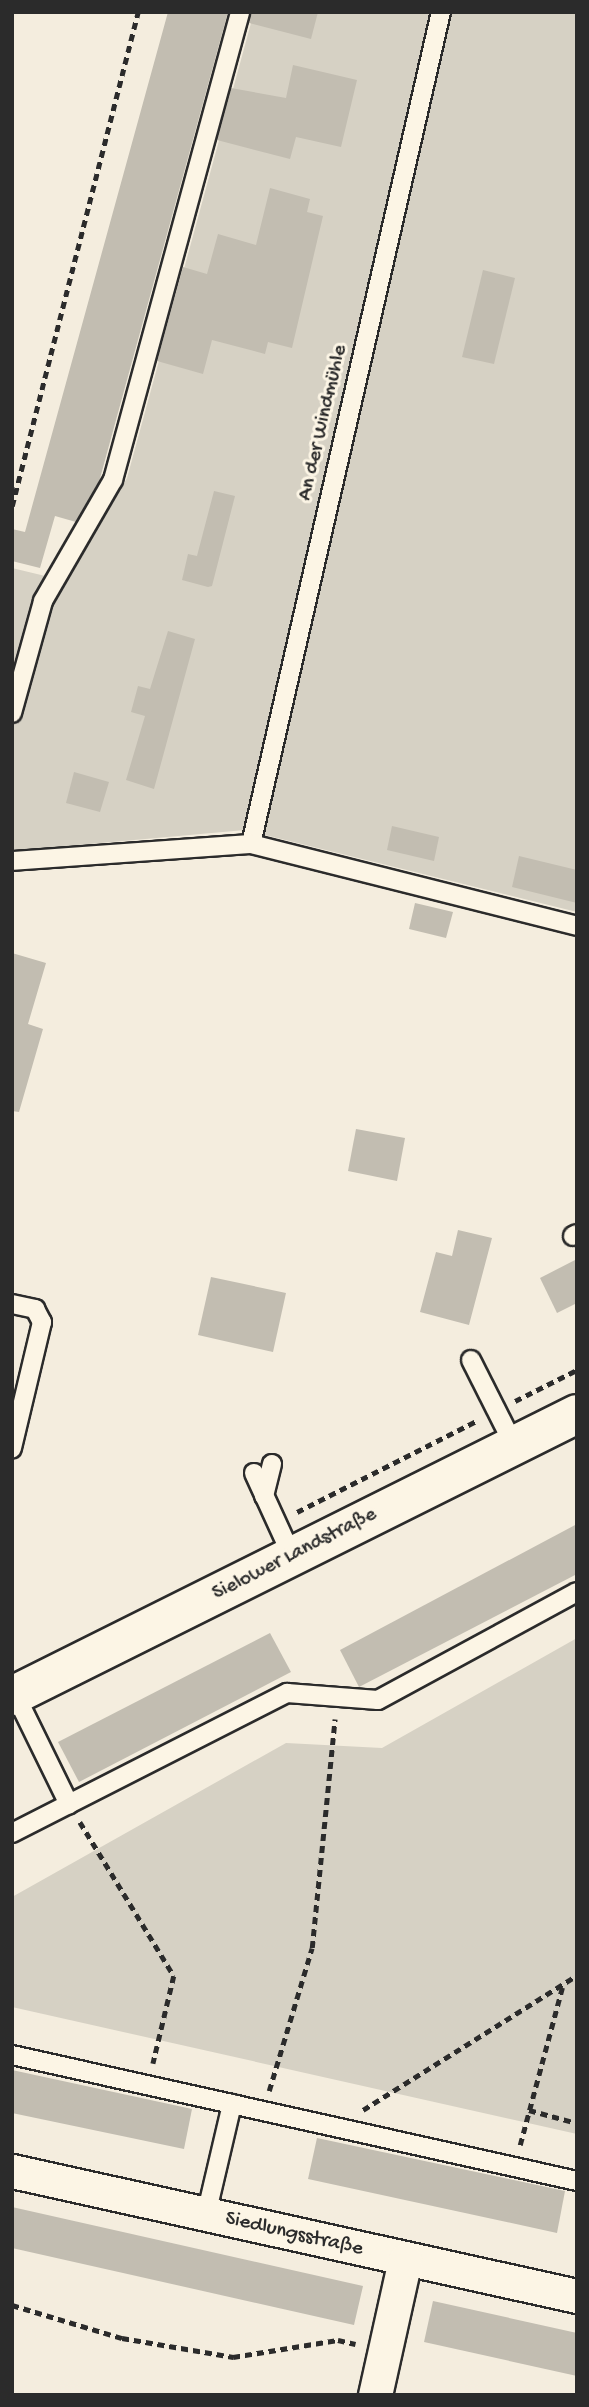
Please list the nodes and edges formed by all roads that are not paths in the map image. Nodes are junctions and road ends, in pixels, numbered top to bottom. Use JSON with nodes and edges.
{"nodes":[{"id":1,"x":240,"y":12,"type":"edge"},
{"id":2,"x":442,"y":12,"type":"edge"},
{"id":3,"x":12,"y":713,"type":"edge"},
{"id":4,"x":251,"y":844,"type":"junction"},
{"id":5,"x":12,"y":861,"type":"edge"},
{"id":6,"x":577,"y":926,"type":"edge"},
{"id":7,"x":12,"y":1304,"type":"edge"},
{"id":8,"x":471,"y":1360,"type":"dead end"},
{"id":9,"x":577,"y":1414,"type":"edge"},
{"id":10,"x":514,"y":1445,"type":"junction"},
{"id":11,"x":12,"y":1448,"type":"edge"},
{"id":12,"x":272,"y":1464,"type":"dead end"},
{"id":13,"x":254,"y":1473,"type":"dead end"},
{"id":14,"x":264,"y":1496,"type":"junction"},
{"id":15,"x":292,"y":1556,"type":"junction"},
{"id":16,"x":577,"y":1592,"type":"edge"},
{"id":17,"x":13,"y":1695,"type":"edge"},
{"id":18,"x":69,"y":1804,"type":"junction"},
{"id":19,"x":12,"y":1833,"type":"edge"},
{"id":20,"x":12,"y":2055,"type":"edge"},
{"id":21,"x":232,"y":2104,"type":"junction"},
{"id":22,"x":12,"y":2171,"type":"edge"},
{"id":23,"x":577,"y":2181,"type":"edge"},
{"id":24,"x":206,"y":2214,"type":"junction"},
{"id":25,"x":405,"y":2260,"type":"junction"},
{"id":26,"x":577,"y":2296,"type":"edge"},
{"id":27,"x":375,"y":2395,"type":"edge"}],
"edges":[{"from":1,"to":3,"type":"lane"},
{"from":2,"to":4,"type":"lane","name":"An der Windmühle"},
{"from":4,"to":5,"type":"lane"},
{"from":4,"to":6,"type":"lane"},
{"from":7,"to":11,"type":"lane"},
{"from":8,"to":10,"type":"lane"},
{"from":9,"to":10,"type":"main road","name":"Sielower Landstraße"},
{"from":10,"to":15,"type":"main road","name":"Sielower Landstraße"},
{"from":12,"to":14,"type":"lane"},
{"from":13,"to":14,"type":"lane"},
{"from":14,"to":15,"type":"lane"},
{"from":15,"to":17,"type":"main road","name":"Sielower Landstraße"},
{"from":16,"to":18,"type":"lane"},
{"from":17,"to":18,"type":"lane"},
{"from":18,"to":19,"type":"lane"},
{"from":20,"to":21,"type":"lane"},
{"from":21,"to":23,"type":"lane"},
{"from":21,"to":24,"type":"lane"},
{"from":22,"to":24,"type":"street","name":"Siedlungsstraße"},
{"from":24,"to":25,"type":"street","name":"Siedlungsstraße"},
{"from":25,"to":26,"type":"street","name":"Siedlungsstraße"},
{"from":25,"to":27,"type":"street"}]}
